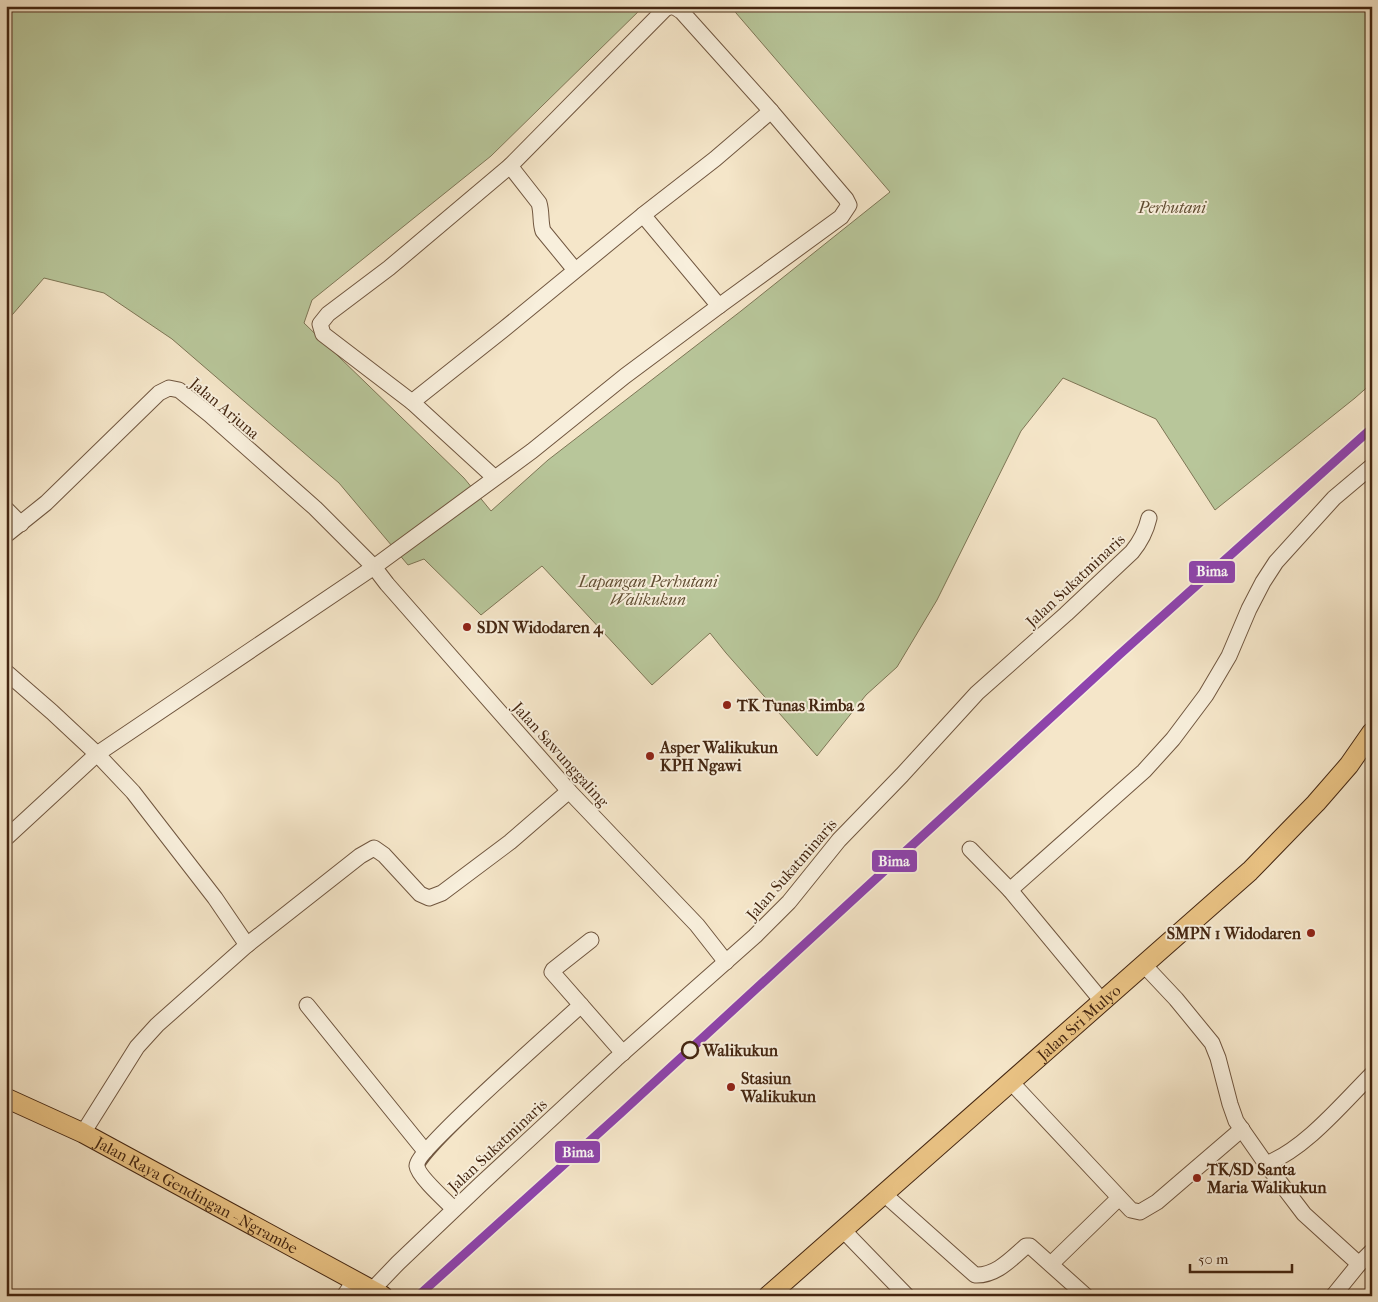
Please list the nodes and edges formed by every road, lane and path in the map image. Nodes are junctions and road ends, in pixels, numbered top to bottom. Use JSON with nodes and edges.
{"nodes":[{"id":1,"x":771,"y":111,"type":"junction"},
{"id":2,"x":510,"y":166,"type":"junction"},
{"id":3,"x":643,"y":215,"type":"junction"},
{"id":4,"x":575,"y":270,"type":"junction"},
{"id":5,"x":719,"y":306,"type":"junction"},
{"id":6,"x":412,"y":402,"type":"junction"},
{"id":7,"x":1372,"y":466,"type":"edge"},
{"id":8,"x":495,"y":478,"type":"junction"},
{"id":9,"x":6,"y":510,"type":"edge"},
{"id":10,"x":1149,"y":518,"type":"dead end"},
{"id":11,"x":21,"y":524,"type":"junction"},
{"id":12,"x":6,"y":535,"type":"edge"},
{"id":13,"x":374,"y":567,"type":"junction"},
{"id":14,"x":6,"y":672,"type":"edge"},
{"id":15,"x":1372,"y":732,"type":"edge"},
{"id":16,"x":97,"y":754,"type":"junction"},
{"id":17,"x":569,"y":791,"type":"junction"},
{"id":18,"x":6,"y":838,"type":"edge"},
{"id":19,"x":970,"y":849,"type":"dead end"},
{"id":20,"x":1010,"y":890,"type":"junction"},
{"id":21,"x":591,"y":940,"type":"dead end"},
{"id":22,"x":247,"y":945,"type":"junction"},
{"id":23,"x":726,"y":962,"type":"junction"},
{"id":24,"x":1144,"y":965,"type":"junction"},
{"id":25,"x":1102,"y":1002,"type":"junction"},
{"id":26,"x":307,"y":1005,"type":"dead end"},
{"id":27,"x":581,"y":1005,"type":"junction"},
{"id":28,"x":623,"y":1053,"type":"junction"},
{"id":29,"x":1372,"y":1074,"type":"edge"},
{"id":30,"x":1011,"y":1082,"type":"junction"},
{"id":31,"x":6,"y":1098,"type":"edge"},
{"id":32,"x":1242,"y":1129,"type":"junction"},
{"id":33,"x":83,"y":1134,"type":"junction"},
{"id":34,"x":425,"y":1151,"type":"junction"},
{"id":35,"x":1266,"y":1164,"type":"junction"},
{"id":36,"x":884,"y":1194,"type":"junction"},
{"id":37,"x":1119,"y":1198,"type":"junction"},
{"id":38,"x":454,"y":1209,"type":"junction"},
{"id":39,"x":843,"y":1230,"type":"junction"},
{"id":40,"x":1372,"y":1251,"type":"edge"},
{"id":41,"x":1051,"y":1264,"type":"junction"},
{"id":42,"x":1358,"y":1264,"type":"junction"},
{"id":43,"x":356,"y":1280,"type":"junction"},
{"id":44,"x":378,"y":1293,"type":"edge"},
{"id":45,"x":344,"y":1296,"type":"edge"},
{"id":46,"x":768,"y":1296,"type":"edge"},
{"id":47,"x":907,"y":1296,"type":"edge"},
{"id":48,"x":1086,"y":1296,"type":"edge"},
{"id":49,"x":1333,"y":1296,"type":"edge"}],
"edges":[{"from":1,"to":2,"type":"street"},
{"from":1,"to":3,"type":"street"},
{"from":1,"to":5,"type":"street"},
{"from":2,"to":4,"type":"street"},
{"from":2,"to":6,"type":"street"},
{"from":3,"to":4,"type":"street"},
{"from":3,"to":5,"type":"street"},
{"from":4,"to":6,"type":"street"},
{"from":5,"to":8,"type":"street"},
{"from":6,"to":8,"type":"street"},
{"from":7,"to":20,"type":"street"},
{"from":8,"to":13,"type":"street"},
{"from":9,"to":11,"type":"street"},
{"from":10,"to":23,"type":"street","name":"Jalan Sukatminaris"},
{"from":11,"to":12,"type":"street","name":"Jalan Arjuna"},
{"from":11,"to":13,"type":"street","name":"Jalan Arjuna"},
{"from":13,"to":16,"type":"street"},
{"from":13,"to":17,"type":"street","name":"Jalan Sawunggaling"},
{"from":14,"to":16,"type":"street"},
{"from":15,"to":24,"type":"main road","name":"Jalan Sri Mulyo"},
{"from":16,"to":18,"type":"street"},
{"from":16,"to":22,"type":"street"},
{"from":17,"to":22,"type":"street"},
{"from":17,"to":23,"type":"street","name":"Jalan Sawunggaling"},
{"from":19,"to":20,"type":"street"},
{"from":20,"to":25,"type":"street"},
{"from":21,"to":27,"type":"street"},
{"from":22,"to":33,"type":"street"},
{"from":23,"to":28,"type":"street","name":"Jalan Sukatminaris"},
{"from":24,"to":25,"type":"main road","name":"Jalan Sri Mulyo"},
{"from":24,"to":32,"type":"street"},
{"from":25,"to":30,"type":"main road","name":"Jalan Sri Mulyo"},
{"from":26,"to":34,"type":"street"},
{"from":27,"to":28,"type":"street"},
{"from":27,"to":34,"type":"street"},
{"from":28,"to":38,"type":"street","name":"Jalan Sukatminaris"},
{"from":29,"to":35,"type":"street"},
{"from":30,"to":36,"type":"main road","name":"Jalan Sri Mulyo"},
{"from":30,"to":37,"type":"street"},
{"from":31,"to":33,"type":"main road","name":"Jalan Raya Gendingan - Ngrambe"},
{"from":32,"to":35,"type":"street"},
{"from":32,"to":37,"type":"street"},
{"from":33,"to":43,"type":"main road","name":"Jalan Raya Gendingan - Ngrambe"},
{"from":34,"to":38,"type":"street"},
{"from":35,"to":42,"type":"street"},
{"from":36,"to":39,"type":"main road","name":"Jalan Sri Mulyo"},
{"from":36,"to":41,"type":"street"},
{"from":37,"to":41,"type":"street"},
{"from":38,"to":44,"type":"street","name":"Jalan Sukatminaris"},
{"from":39,"to":46,"type":"main road","name":"Jalan Sri Mulyo"},
{"from":39,"to":47,"type":"street"},
{"from":40,"to":42,"type":"street"},
{"from":41,"to":48,"type":"street"},
{"from":42,"to":49,"type":"street"},
{"from":43,"to":44,"type":"main road","name":"Jalan Raya Gendingan - Ngrambe"},
{"from":43,"to":45,"type":"street"}]}
